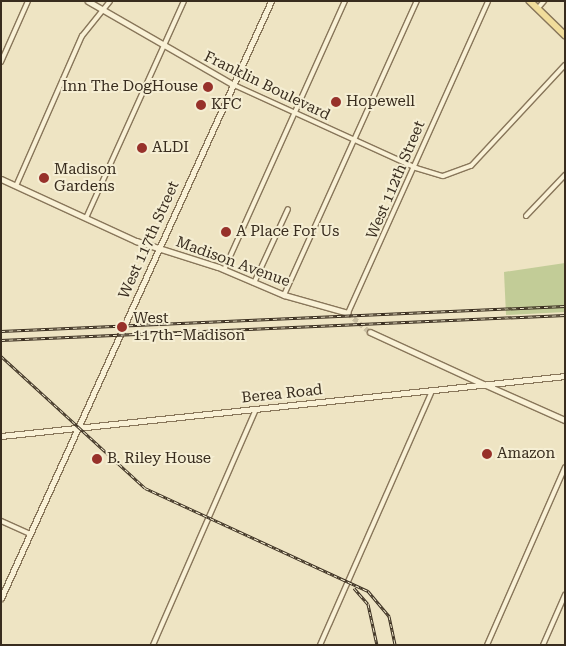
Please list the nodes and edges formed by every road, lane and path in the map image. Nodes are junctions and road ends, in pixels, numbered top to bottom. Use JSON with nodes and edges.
{"nodes":[{"id":1,"x":28,"y":1,"type":"edge"},
{"id":2,"x":88,"y":1,"type":"edge"},
{"id":3,"x":110,"y":1,"type":"edge"},
{"id":4,"x":184,"y":1,"type":"edge"},
{"id":5,"x":271,"y":1,"type":"edge"},
{"id":6,"x":345,"y":1,"type":"edge"},
{"id":7,"x":417,"y":1,"type":"edge"},
{"id":8,"x":488,"y":1,"type":"edge"},
{"id":9,"x":530,"y":1,"type":"edge"},
{"id":10,"x":544,"y":1,"type":"edge"},
{"id":11,"x":538,"y":8,"type":"junction"},
{"id":12,"x":104,"y":11,"type":"junction"},
{"id":13,"x":565,"y":34,"type":"edge"},
{"id":14,"x":164,"y":47,"type":"junction"},
{"id":15,"x":1,"y":62,"type":"edge"},
{"id":16,"x":565,"y":65,"type":"edge"},
{"id":17,"x":234,"y":84,"type":"junction"},
{"id":18,"x":294,"y":114,"type":"junction"},
{"id":19,"x":354,"y":140,"type":"junction"},
{"id":20,"x":416,"y":168,"type":"junction"},
{"id":21,"x":565,"y":175,"type":"edge"},
{"id":22,"x":1,"y":179,"type":"edge"},
{"id":23,"x":16,"y":186,"type":"junction"},
{"id":24,"x":288,"y":209,"type":"dead end"},
{"id":25,"x":526,"y":216,"type":"dead end"},
{"id":26,"x":86,"y":218,"type":"junction"},
{"id":27,"x":159,"y":248,"type":"junction"},
{"id":28,"x":224,"y":270,"type":"junction"},
{"id":29,"x":254,"y":282,"type":"junction"},
{"id":30,"x":284,"y":295,"type":"junction"},
{"id":31,"x":348,"y":313,"type":"joint"},
{"id":32,"x":370,"y":332,"type":"tunnel mouth"},
{"id":33,"x":565,"y":376,"type":"edge"},
{"id":34,"x":483,"y":384,"type":"junction"},
{"id":35,"x":432,"y":391,"type":"junction"},
{"id":36,"x":256,"y":409,"type":"junction"},
{"id":37,"x":565,"y":420,"type":"edge"},
{"id":38,"x":78,"y":430,"type":"junction"},
{"id":39,"x":1,"y":436,"type":"edge"},
{"id":40,"x":565,"y":467,"type":"edge"},
{"id":41,"x":1,"y":521,"type":"edge"},
{"id":42,"x":30,"y":534,"type":"junction"},
{"id":43,"x":565,"y":596,"type":"edge"},
{"id":44,"x":1,"y":598,"type":"edge"},
{"id":45,"x":153,"y":645,"type":"edge"},
{"id":46,"x":320,"y":645,"type":"edge"},
{"id":47,"x":487,"y":645,"type":"edge"},
{"id":48,"x":543,"y":645,"type":"edge"}],
"edges":[{"from":1,"to":15,"type":"street"},
{"from":2,"to":12,"type":"street","name":"Franklin Boulevard"},
{"from":3,"to":12,"type":"street"},
{"from":4,"to":14,"type":"street"},
{"from":5,"to":17,"type":"main road","name":"West 117th Street"},
{"from":6,"to":18,"type":"street"},
{"from":7,"to":19,"type":"street"},
{"from":8,"to":20,"type":"street","name":"West 112th Street"},
{"from":9,"to":11,"type":"main road"},
{"from":10,"to":11,"type":"street"},
{"from":11,"to":13,"type":"main road"},
{"from":12,"to":14,"type":"street","name":"Franklin Boulevard"},
{"from":12,"to":23,"type":"street"},
{"from":14,"to":17,"type":"street","name":"Franklin Boulevard"},
{"from":14,"to":26,"type":"street"},
{"from":16,"to":20,"type":"street","name":"Franklin Boulevard"},
{"from":17,"to":18,"type":"street","name":"Franklin Boulevard"},
{"from":17,"to":27,"type":"main road","name":"West 117th Street"},
{"from":18,"to":19,"type":"street","name":"Franklin Boulevard"},
{"from":18,"to":28,"type":"street"},
{"from":19,"to":20,"type":"street","name":"Franklin Boulevard"},
{"from":19,"to":30,"type":"street"},
{"from":20,"to":31,"type":"street","name":"West 112th Street"},
{"from":21,"to":25,"type":"street"},
{"from":22,"to":23,"type":"main road","name":"Madison Avenue"},
{"from":23,"to":26,"type":"main road","name":"Madison Avenue"},
{"from":24,"to":29,"type":"street"},
{"from":26,"to":27,"type":"main road","name":"Madison Avenue"},
{"from":27,"to":28,"type":"main road","name":"Madison Avenue"},
{"from":27,"to":38,"type":"main road","name":"West 117th Street"},
{"from":28,"to":29,"type":"main road","name":"Madison Avenue"},
{"from":29,"to":30,"type":"main road","name":"Madison Avenue"},
{"from":30,"to":31,"type":"main road","name":"Madison Avenue"},
{"from":32,"to":34,"type":"main road"},
{"from":33,"to":34,"type":"main road","name":"Berea Road"},
{"from":34,"to":35,"type":"main road","name":"Berea Road"},
{"from":34,"to":37,"type":"street"},
{"from":35,"to":36,"type":"main road","name":"Berea Road"},
{"from":35,"to":46,"type":"street"},
{"from":36,"to":38,"type":"main road","name":"Berea Road"},
{"from":36,"to":45,"type":"street"},
{"from":38,"to":39,"type":"main road","name":"Berea Road"},
{"from":38,"to":42,"type":"main road","name":"West 117th Street"},
{"from":40,"to":47,"type":"street"},
{"from":41,"to":42,"type":"street"},
{"from":42,"to":44,"type":"main road","name":"West 117th Street"},
{"from":43,"to":48,"type":"street"}]}
